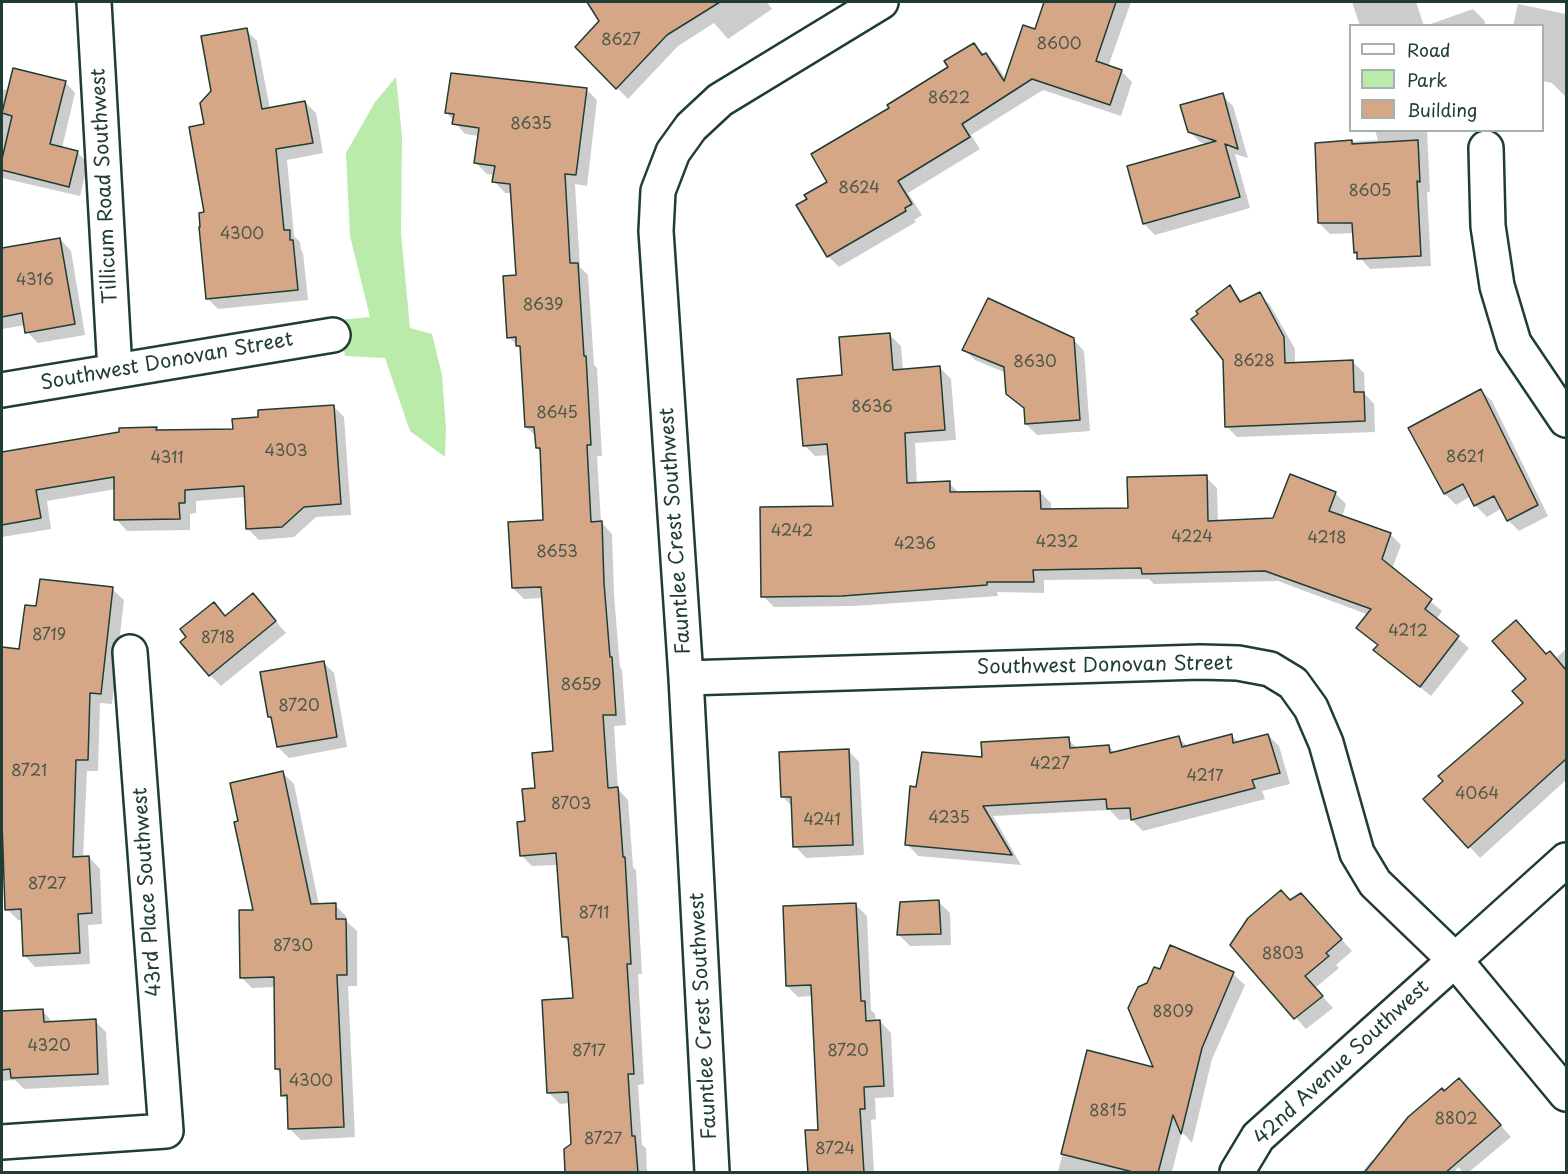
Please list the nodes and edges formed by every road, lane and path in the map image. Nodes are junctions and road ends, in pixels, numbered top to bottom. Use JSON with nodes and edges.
{"nodes":[{"id":1,"x":94,"y":2,"type":"edge"},
{"id":2,"x":881,"y":2,"type":"edge"},
{"id":3,"x":1486,"y":148,"type":"dead end"},
{"id":4,"x":333,"y":335,"type":"dead end"},
{"id":5,"x":115,"y":371,"type":"junction"},
{"id":6,"x":2,"y":390,"type":"edge"},
{"id":7,"x":1566,"y":420,"type":"edge"},
{"id":8,"x":130,"y":652,"type":"dead end"},
{"id":9,"x":686,"y":678,"type":"junction"},
{"id":10,"x":1566,"y":860,"type":"edge"},
{"id":11,"x":1455,"y":960,"type":"junction"},
{"id":12,"x":1566,"y":1094,"type":"edge"},
{"id":13,"x":2,"y":1142,"type":"edge"},
{"id":14,"x":712,"y":1173,"type":"edge"},
{"id":15,"x":1238,"y":1173,"type":"edge"}],
"edges":[{"from":1,"to":5,"type":"street","name":"Tillicum Road Southwest"},
{"from":2,"to":9,"type":"street","name":"Fauntlee Crest Southwest"},
{"from":3,"to":7,"type":"street"},
{"from":4,"to":5,"type":"street","name":"Southwest Donovan Street"},
{"from":5,"to":6,"type":"street","name":"Southwest Donovan Street"},
{"from":8,"to":13,"type":"street","name":"43rd Place Southwest"},
{"from":9,"to":11,"type":"street","name":"Southwest Donovan Street"},
{"from":9,"to":14,"type":"street","name":"Fauntlee Crest Southwest"},
{"from":10,"to":11,"type":"street"},
{"from":11,"to":12,"type":"street","name":"Southwest Donovan Street"},
{"from":11,"to":15,"type":"street","name":"42nd Avenue Southwest"}]}
